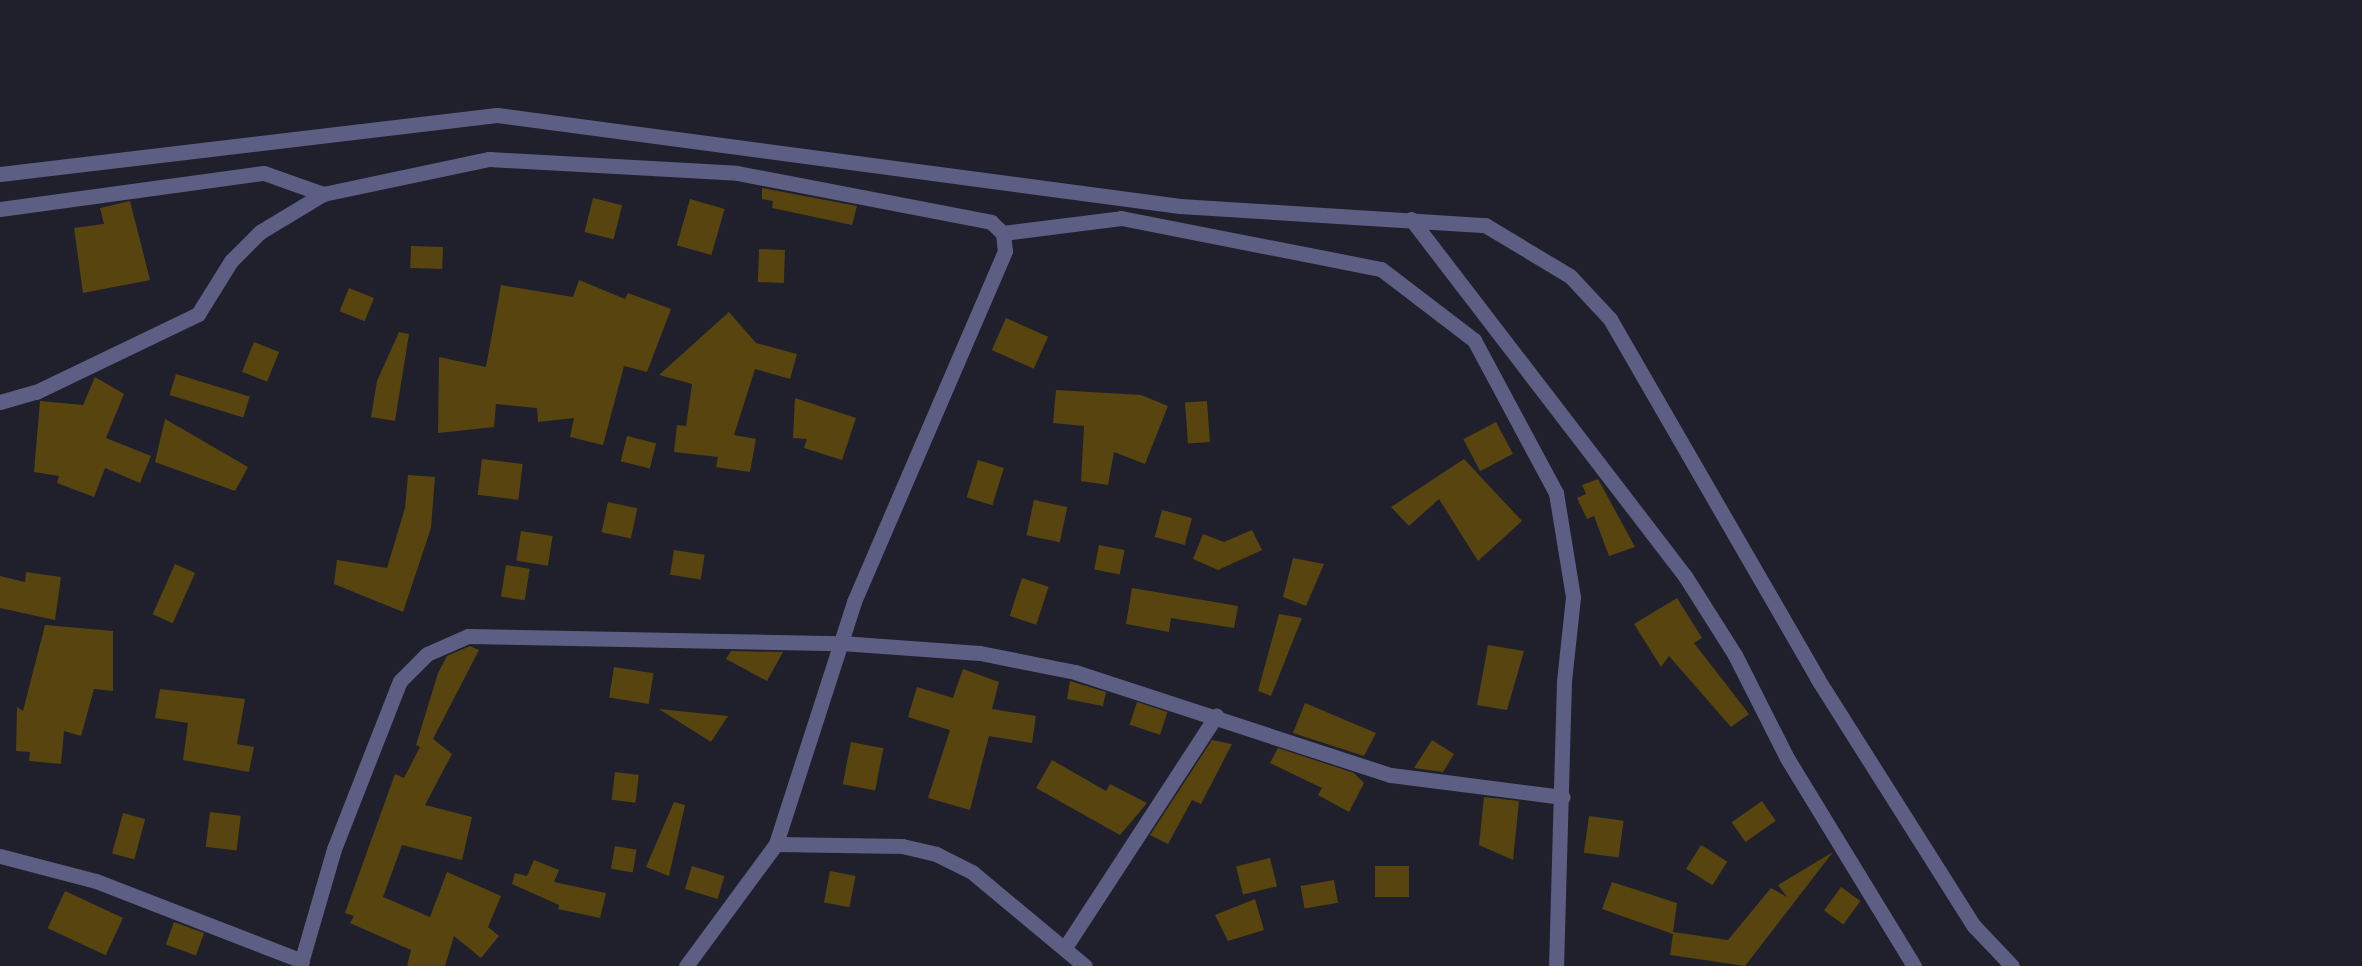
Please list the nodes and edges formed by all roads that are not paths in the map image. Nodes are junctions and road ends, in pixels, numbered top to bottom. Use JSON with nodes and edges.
{"nodes":[{"id":1,"x":0,"y":174,"type":"edge"},
{"id":2,"x":323,"y":194,"type":"junction"},
{"id":3,"x":0,"y":209,"type":"edge"},
{"id":4,"x":1411,"y":219,"type":"junction"},
{"id":5,"x":1004,"y":233,"type":"junction"},
{"id":6,"x":0,"y":402,"type":"edge"},
{"id":7,"x":841,"y":644,"type":"junction"},
{"id":8,"x":1216,"y":716,"type":"junction"},
{"id":9,"x":1563,"y":797,"type":"junction"},
{"id":10,"x":776,"y":844,"type":"junction"},
{"id":11,"x":0,"y":856,"type":"edge"},
{"id":12,"x":1066,"y":946,"type":"junction"},
{"id":13,"x":301,"y":963,"type":"edge"},
{"id":14,"x":686,"y":966,"type":"edge"},
{"id":15,"x":1085,"y":966,"type":"edge"},
{"id":16,"x":1556,"y":966,"type":"edge"},
{"id":17,"x":1914,"y":966,"type":"edge"},
{"id":18,"x":2012,"y":966,"type":"edge"}],
"edges":[{"from":1,"to":4,"type":"street"},
{"from":2,"to":3,"type":"street"},
{"from":2,"to":5,"type":"street"},
{"from":2,"to":6,"type":"street"},
{"from":4,"to":17,"type":"street"},
{"from":4,"to":18,"type":"street"},
{"from":5,"to":7,"type":"street"},
{"from":5,"to":9,"type":"street"},
{"from":7,"to":8,"type":"street"},
{"from":7,"to":10,"type":"street"},
{"from":7,"to":13,"type":"street"},
{"from":8,"to":9,"type":"street"},
{"from":8,"to":12,"type":"street"},
{"from":9,"to":16,"type":"street"},
{"from":10,"to":12,"type":"street"},
{"from":10,"to":14,"type":"street"},
{"from":11,"to":13,"type":"street"},
{"from":12,"to":15,"type":"street"}]}
